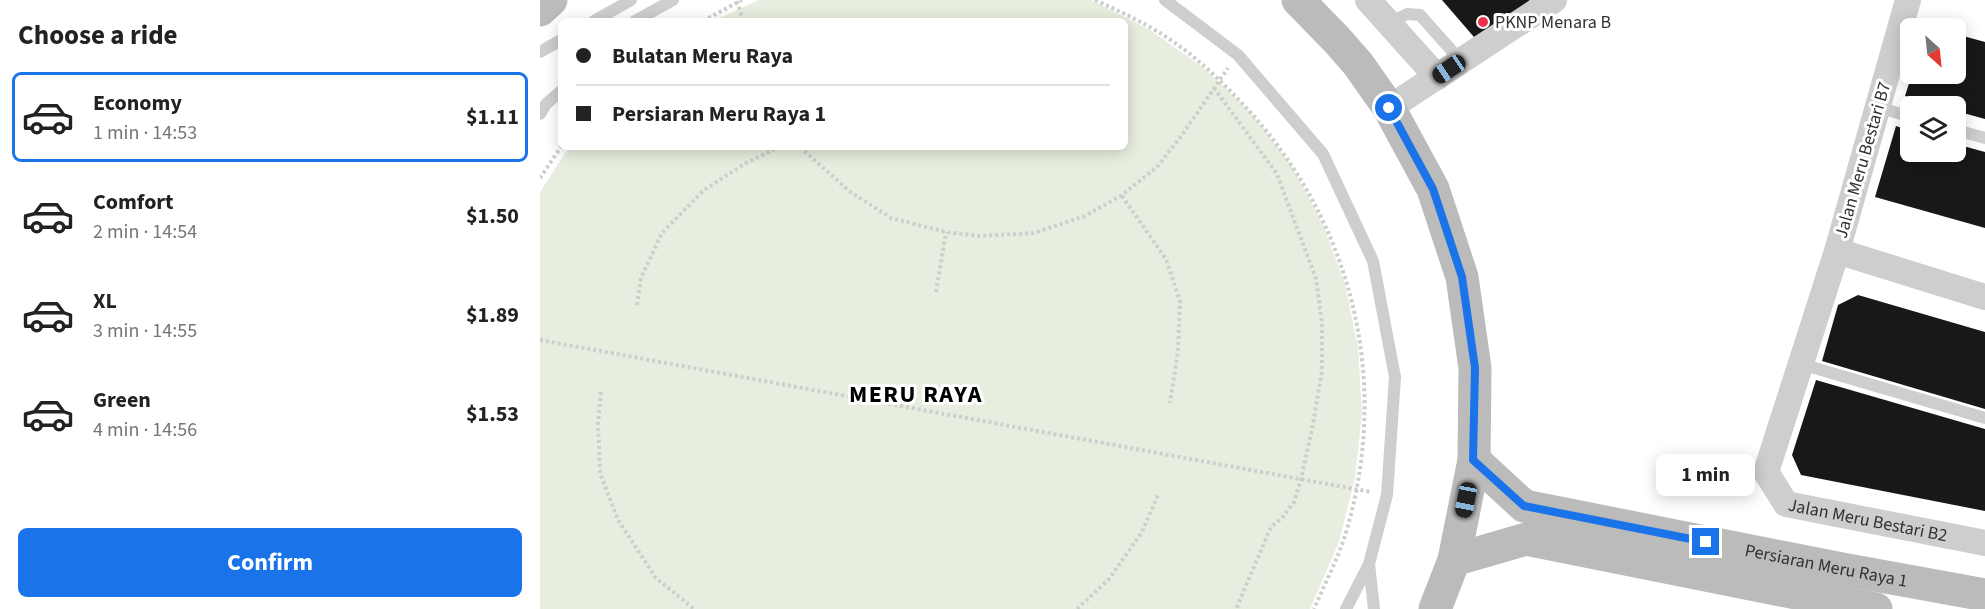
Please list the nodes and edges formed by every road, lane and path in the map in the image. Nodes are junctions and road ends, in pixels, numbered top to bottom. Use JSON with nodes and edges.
{"nodes":[{"id":1,"x":551,"y":0,"type":"edge"},
{"id":2,"x":631,"y":0,"type":"edge"},
{"id":3,"x":673,"y":0,"type":"edge"},
{"id":4,"x":1095,"y":0,"type":"edge"},
{"id":5,"x":1165,"y":0,"type":"edge"},
{"id":6,"x":1298,"y":0,"type":"edge"},
{"id":7,"x":1368,"y":0,"type":"edge"},
{"id":8,"x":1554,"y":0,"type":"edge"},
{"id":9,"x":1908,"y":0,"type":"edge"},
{"id":10,"x":739,"y":1,"type":"edge"},
{"id":11,"x":540,"y":10,"type":"edge"},
{"id":12,"x":599,"y":18,"type":"edge"},
{"id":13,"x":641,"y":18,"type":"edge"},
{"id":14,"x":708,"y":18,"type":"edge"},
{"id":15,"x":742,"y":18,"type":"edge"},
{"id":16,"x":1389,"y":23,"type":"junction"},
{"id":17,"x":558,"y":42,"type":"edge"},
{"id":18,"x":540,"y":52,"type":"edge"},
{"id":19,"x":1238,"y":55,"type":"junction"},
{"id":20,"x":1461,"y":61,"type":"junction"},
{"id":21,"x":1437,"y":77,"type":"junction"},
{"id":22,"x":1220,"y":80,"type":"junction"},
{"id":23,"x":1214,"y":88,"type":"junction"},
{"id":24,"x":558,"y":94,"type":"edge"},
{"id":25,"x":1878,"y":107,"type":"junction"},
{"id":26,"x":1389,"y":108,"type":"junction"},
{"id":27,"x":540,"y":114,"type":"edge"},
{"id":28,"x":1900,"y":114,"type":"edge"},
{"id":29,"x":1966,"y":133,"type":"edge"},
{"id":30,"x":1985,"y":138,"type":"edge"},
{"id":31,"x":559,"y":150,"type":"edge"},
{"id":32,"x":773,"y":150,"type":"edge"},
{"id":33,"x":803,"y":150,"type":"edge"},
{"id":34,"x":540,"y":178,"type":"edge"},
{"id":35,"x":1122,"y":195,"type":"junction"},
{"id":36,"x":946,"y":232,"type":"junction"},
{"id":37,"x":1837,"y":251,"type":"junction"},
{"id":38,"x":936,"y":292,"type":"dead end"},
{"id":39,"x":1985,"y":297,"type":"edge"},
{"id":40,"x":637,"y":304,"type":"dead end"},
{"id":41,"x":540,"y":340,"type":"edge"},
{"id":42,"x":1801,"y":364,"type":"junction"},
{"id":43,"x":602,"y":392,"type":"dead end"},
{"id":44,"x":1170,"y":403,"type":"dead end"},
{"id":45,"x":1985,"y":418,"type":"edge"},
{"id":46,"x":1473,"y":460,"type":"junction"},
{"id":47,"x":1766,"y":472,"type":"joint"},
{"id":48,"x":1301,"y":479,"type":"junction"},
{"id":49,"x":1356,"y":489,"type":"junction"},
{"id":50,"x":1158,"y":495,"type":"dead end"},
{"id":51,"x":1387,"y":495,"type":"junction"},
{"id":52,"x":1985,"y":543,"type":"edge"},
{"id":53,"x":1454,"y":560,"type":"junction"},
{"id":54,"x":1369,"y":564,"type":"junction"},
{"id":55,"x":1842,"y":569,"type":"junction"},
{"id":56,"x":1985,"y":595,"type":"edge"},
{"id":57,"x":1862,"y":606,"type":"edge"},
{"id":58,"x":694,"y":609,"type":"edge"},
{"id":59,"x":1077,"y":609,"type":"edge"},
{"id":60,"x":1236,"y":609,"type":"edge"},
{"id":61,"x":1314,"y":609,"type":"edge"},
{"id":62,"x":1346,"y":609,"type":"edge"},
{"id":63,"x":1374,"y":609,"type":"edge"},
{"id":64,"x":1436,"y":609,"type":"edge"}],
"edges":[{"from":1,"to":11,"type":"street"},
{"from":2,"to":12,"type":"lane"},
{"from":3,"to":13,"type":"lane"},
{"from":4,"to":22,"type":"path"},
{"from":5,"to":19,"type":"lane"},
{"from":6,"to":26,"type":"street"},
{"from":7,"to":16,"type":"street"},
{"from":8,"to":20,"type":"street"},
{"from":9,"to":25,"type":"street","name":"Jalan Meru Bestari B7"},
{"from":10,"to":14,"type":"path"},
{"from":10,"to":15,"type":"path"},
{"from":16,"to":20,"type":"lane"},
{"from":16,"to":21,"type":"street"},
{"from":17,"to":18,"type":"lane"},
{"from":19,"to":22,"type":"path"},
{"from":19,"to":51,"type":"lane"},
{"from":20,"to":21,"type":"street"},
{"from":21,"to":26,"type":"street"},
{"from":22,"to":23,"type":"path"},
{"from":22,"to":49,"type":"path"},
{"from":23,"to":35,"type":"path"},
{"from":23,"to":48,"type":"path"},
{"from":24,"to":27,"type":"lane"},
{"from":25,"to":28,"type":"lane"},
{"from":25,"to":37,"type":"street","name":"Jalan Meru Bestari B7"},
{"from":26,"to":46,"type":"street"},
{"from":29,"to":30,"type":"lane"},
{"from":31,"to":34,"type":"path"},
{"from":32,"to":40,"type":"path"},
{"from":33,"to":36,"type":"path"},
{"from":35,"to":36,"type":"path"},
{"from":35,"to":44,"type":"path"},
{"from":36,"to":38,"type":"path"},
{"from":37,"to":39,"type":"street","name":"Jalan Meru Bestari B7"},
{"from":37,"to":42,"type":"street","name":"Jalan Meru Bestari B7"},
{"from":41,"to":48,"type":"path"},
{"from":42,"to":45,"type":"lane"},
{"from":42,"to":47,"type":"street","name":"Jalan Meru Bestari B7"},
{"from":43,"to":58,"type":"path"},
{"from":46,"to":53,"type":"street"},
{"from":46,"to":55,"type":"street","name":"Persiaran Meru Raya 1"},
{"from":47,"to":52,"type":"street","name":"Jalan Meru Bestari B2"},
{"from":48,"to":49,"type":"path"},
{"from":48,"to":60,"type":"path"},
{"from":49,"to":51,"type":"path"},
{"from":49,"to":61,"type":"path"},
{"from":50,"to":59,"type":"path"},
{"from":51,"to":54,"type":"lane"},
{"from":53,"to":57,"type":"street","name":"Persiaran Meru Raya 1"},
{"from":53,"to":64,"type":"street"},
{"from":54,"to":62,"type":"lane"},
{"from":54,"to":63,"type":"lane"},
{"from":55,"to":56,"type":"street","name":"Persiaran Meru Raya 1"},
{"from":55,"to":57,"type":"street"}]}
